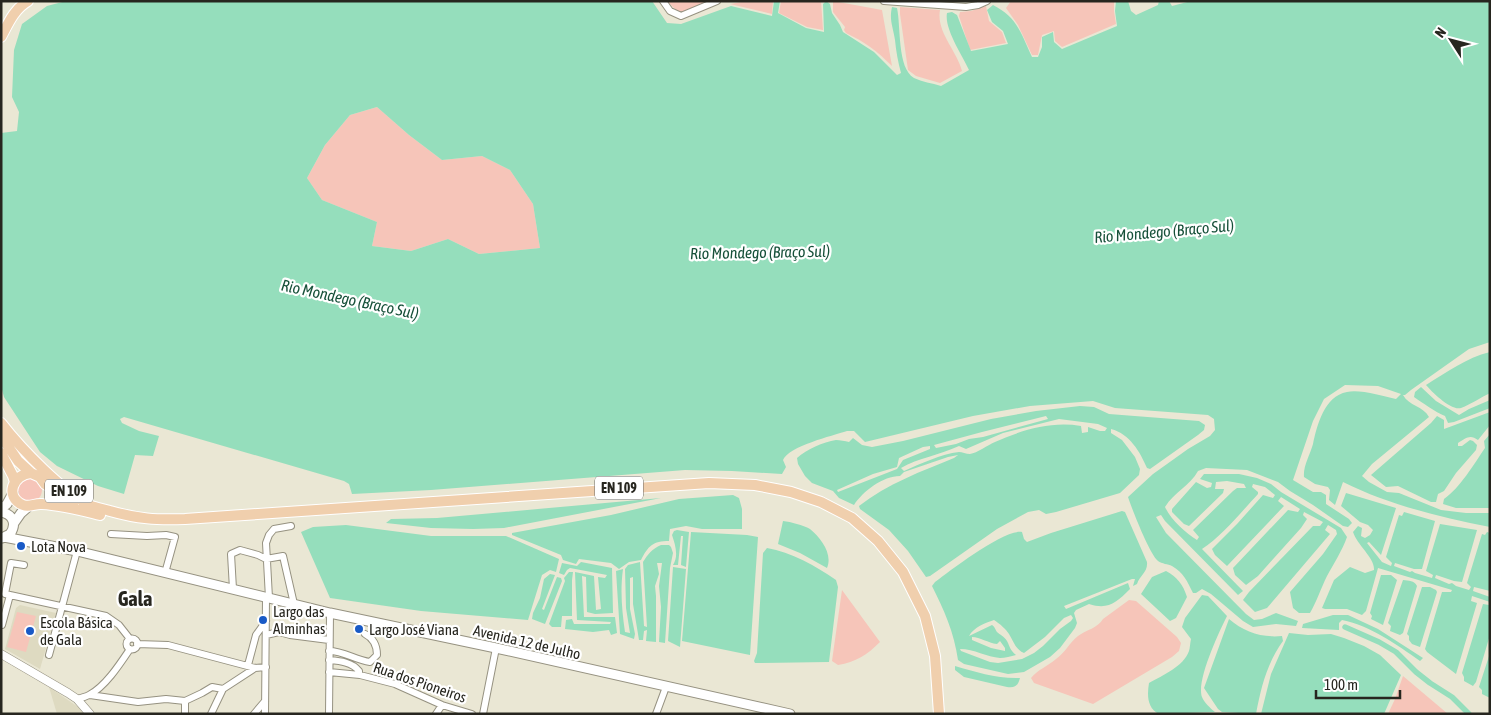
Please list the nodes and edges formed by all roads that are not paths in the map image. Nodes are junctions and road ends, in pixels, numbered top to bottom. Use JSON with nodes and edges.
{"nodes":[{"id":1,"x":28,"y":1,"type":"edge"},
{"id":2,"x":663,"y":1,"type":"edge"},
{"id":3,"x":717,"y":1,"type":"edge"},
{"id":4,"x":884,"y":1,"type":"edge"},
{"id":5,"x":987,"y":1,"type":"edge"},
{"id":6,"x":1,"y":38,"type":"edge"},
{"id":7,"x":1,"y":423,"type":"edge"},
{"id":8,"x":1,"y":436,"type":"edge"},
{"id":9,"x":1,"y":453,"type":"edge"},
{"id":10,"x":32,"y":473,"type":"junction"},
{"id":11,"x":45,"y":484,"type":"junction"},
{"id":12,"x":14,"y":487,"type":"junction"},
{"id":13,"x":34,"y":505,"type":"junction"},
{"id":14,"x":92,"y":506,"type":"junction"},
{"id":15,"x":1,"y":511,"type":"edge"},
{"id":16,"x":158,"y":520,"type":"junction"},
{"id":17,"x":14,"y":525,"type":"junction"},
{"id":18,"x":291,"y":526,"type":"dead end"},
{"id":19,"x":111,"y":534,"type":"dead end"},
{"id":20,"x":3,"y":538,"type":"edge"},
{"id":21,"x":26,"y":541,"type":"junction"},
{"id":22,"x":77,"y":551,"type":"junction"},
{"id":23,"x":266,"y":560,"type":"junction"},
{"id":24,"x":24,"y":566,"type":"dead end"},
{"id":25,"x":165,"y":573,"type":"junction"},
{"id":26,"x":233,"y":589,"type":"junction"},
{"id":27,"x":10,"y":595,"type":"junction"},
{"id":28,"x":268,"y":598,"type":"junction"},
{"id":29,"x":294,"y":604,"type":"junction"},
{"id":30,"x":63,"y":606,"type":"junction"},
{"id":31,"x":330,"y":613,"type":"junction"},
{"id":32,"x":266,"y":621,"type":"junction"},
{"id":33,"x":2,"y":624,"type":"edge"},
{"id":34,"x":365,"y":634,"type":"dead end"},
{"id":35,"x":266,"y":635,"type":"junction"},
{"id":36,"x":130,"y":639,"type":"junction"},
{"id":37,"x":330,"y":640,"type":"junction"},
{"id":38,"x":137,"y":644,"type":"junction"},
{"id":39,"x":496,"y":648,"type":"junction"},
{"id":40,"x":130,"y":649,"type":"junction"},
{"id":41,"x":329,"y":651,"type":"junction"},
{"id":42,"x":1,"y":654,"type":"edge"},
{"id":43,"x":49,"y":655,"type":"dead end"},
{"id":44,"x":329,"y":660,"type":"junction"},
{"id":45,"x":252,"y":667,"type":"junction"},
{"id":46,"x":266,"y":667,"type":"junction"},
{"id":47,"x":329,"y":672,"type":"junction"},
{"id":48,"x":359,"y":674,"type":"junction"},
{"id":49,"x":666,"y":687,"type":"junction"},
{"id":50,"x":223,"y":689,"type":"junction"},
{"id":51,"x":90,"y":695,"type":"junction"},
{"id":52,"x":77,"y":699,"type":"junction"},
{"id":53,"x":185,"y":701,"type":"junction"},
{"id":54,"x":266,"y":701,"type":"junction"},
{"id":55,"x":442,"y":704,"type":"junction"},
{"id":56,"x":90,"y":714,"type":"edge"},
{"id":57,"x":185,"y":714,"type":"edge"},
{"id":58,"x":211,"y":714,"type":"edge"},
{"id":59,"x":254,"y":714,"type":"edge"},
{"id":60,"x":265,"y":714,"type":"edge"},
{"id":61,"x":328,"y":714,"type":"edge"},
{"id":62,"x":436,"y":714,"type":"edge"},
{"id":63,"x":472,"y":714,"type":"edge"},
{"id":64,"x":483,"y":714,"type":"edge"},
{"id":65,"x":656,"y":714,"type":"edge"},
{"id":66,"x":790,"y":714,"type":"edge"},
{"id":67,"x":939,"y":714,"type":"edge"}],
"edges":[{"from":1,"to":6,"type":"main road"},
{"from":2,"to":3,"type":"street"},
{"from":4,"to":5,"type":"street"},
{"from":7,"to":14,"type":"main road","number":"EN 109"},
{"from":8,"to":10,"type":"main road","number":"EN 109"},
{"from":9,"to":12,"type":"main road","number":"EN 109"},
{"from":10,"to":11,"type":"main road","number":"EN 109"},
{"from":10,"to":12,"type":"main road","number":"EN 109"},
{"from":11,"to":13,"type":"main road","number":"EN 109"},
{"from":11,"to":14,"type":"main road","number":"EN 109"},
{"from":12,"to":13,"type":"main road","number":"EN 109"},
{"from":12,"to":15,"type":"main road"},
{"from":13,"to":16,"type":"main road","number":"EN 109"},
{"from":13,"to":17,"type":"main road"},
{"from":14,"to":16,"type":"main road","number":"EN 109"},
{"from":15,"to":17,"type":"main road"},
{"from":16,"to":67,"type":"main road","number":"EN 109"},
{"from":17,"to":20,"type":"main road"},
{"from":17,"to":21,"type":"main road"},
{"from":18,"to":23,"type":"street"},
{"from":19,"to":25,"type":"street"},
{"from":20,"to":21,"type":"main road","name":"Avenida 12 de Julho"},
{"from":21,"to":22,"type":"main road","name":"Avenida 12 de Julho"},
{"from":22,"to":25,"type":"main road","name":"Avenida 12 de Julho"},
{"from":22,"to":30,"type":"street"},
{"from":23,"to":26,"type":"street"},
{"from":23,"to":28,"type":"street"},
{"from":23,"to":29,"type":"street"},
{"from":24,"to":27,"type":"street"},
{"from":25,"to":26,"type":"main road","name":"Avenida 12 de Julho"},
{"from":26,"to":28,"type":"main road","name":"Avenida 12 de Julho"},
{"from":27,"to":30,"type":"street"},
{"from":27,"to":33,"type":"street"},
{"from":28,"to":29,"type":"main road","name":"Avenida 12 de Julho"},
{"from":28,"to":32,"type":"street"},
{"from":29,"to":31,"type":"main road","name":"Avenida 12 de Julho"},
{"from":30,"to":36,"type":"street"},
{"from":30,"to":43,"type":"street"},
{"from":31,"to":37,"type":"street"},
{"from":31,"to":39,"type":"main road","name":"Avenida 12 de Julho"},
{"from":32,"to":35,"type":"street"},
{"from":32,"to":45,"type":"street"},
{"from":34,"to":41,"type":"street"},
{"from":35,"to":37,"type":"street"},
{"from":35,"to":46,"type":"street"},
{"from":36,"to":38,"type":"street"},
{"from":36,"to":40,"type":"street"},
{"from":37,"to":41,"type":"street"},
{"from":38,"to":40,"type":"street"},
{"from":38,"to":45,"type":"street"},
{"from":39,"to":49,"type":"main road","name":"Avenida 12 de Julho"},
{"from":39,"to":64,"type":"street"},
{"from":40,"to":51,"type":"street"},
{"from":41,"to":44,"type":"street"},
{"from":42,"to":52,"type":"street"},
{"from":44,"to":47,"type":"street"},
{"from":44,"to":48,"type":"street"},
{"from":45,"to":46,"type":"street"},
{"from":45,"to":50,"type":"street"},
{"from":46,"to":54,"type":"street"},
{"from":47,"to":48,"type":"street","name":"Rua dos Pioneiros"},
{"from":47,"to":61,"type":"street"},
{"from":48,"to":55,"type":"street","name":"Rua dos Pioneiros"},
{"from":49,"to":65,"type":"street"},
{"from":49,"to":66,"type":"main road","name":"Avenida 12 de Julho"},
{"from":50,"to":53,"type":"street"},
{"from":50,"to":58,"type":"street"},
{"from":51,"to":52,"type":"street"},
{"from":51,"to":53,"type":"street"},
{"from":52,"to":56,"type":"street"},
{"from":53,"to":57,"type":"street"},
{"from":54,"to":59,"type":"street"},
{"from":54,"to":60,"type":"street"},
{"from":55,"to":62,"type":"street"},
{"from":55,"to":63,"type":"street","name":"Rua dos Pioneiros"}]}
